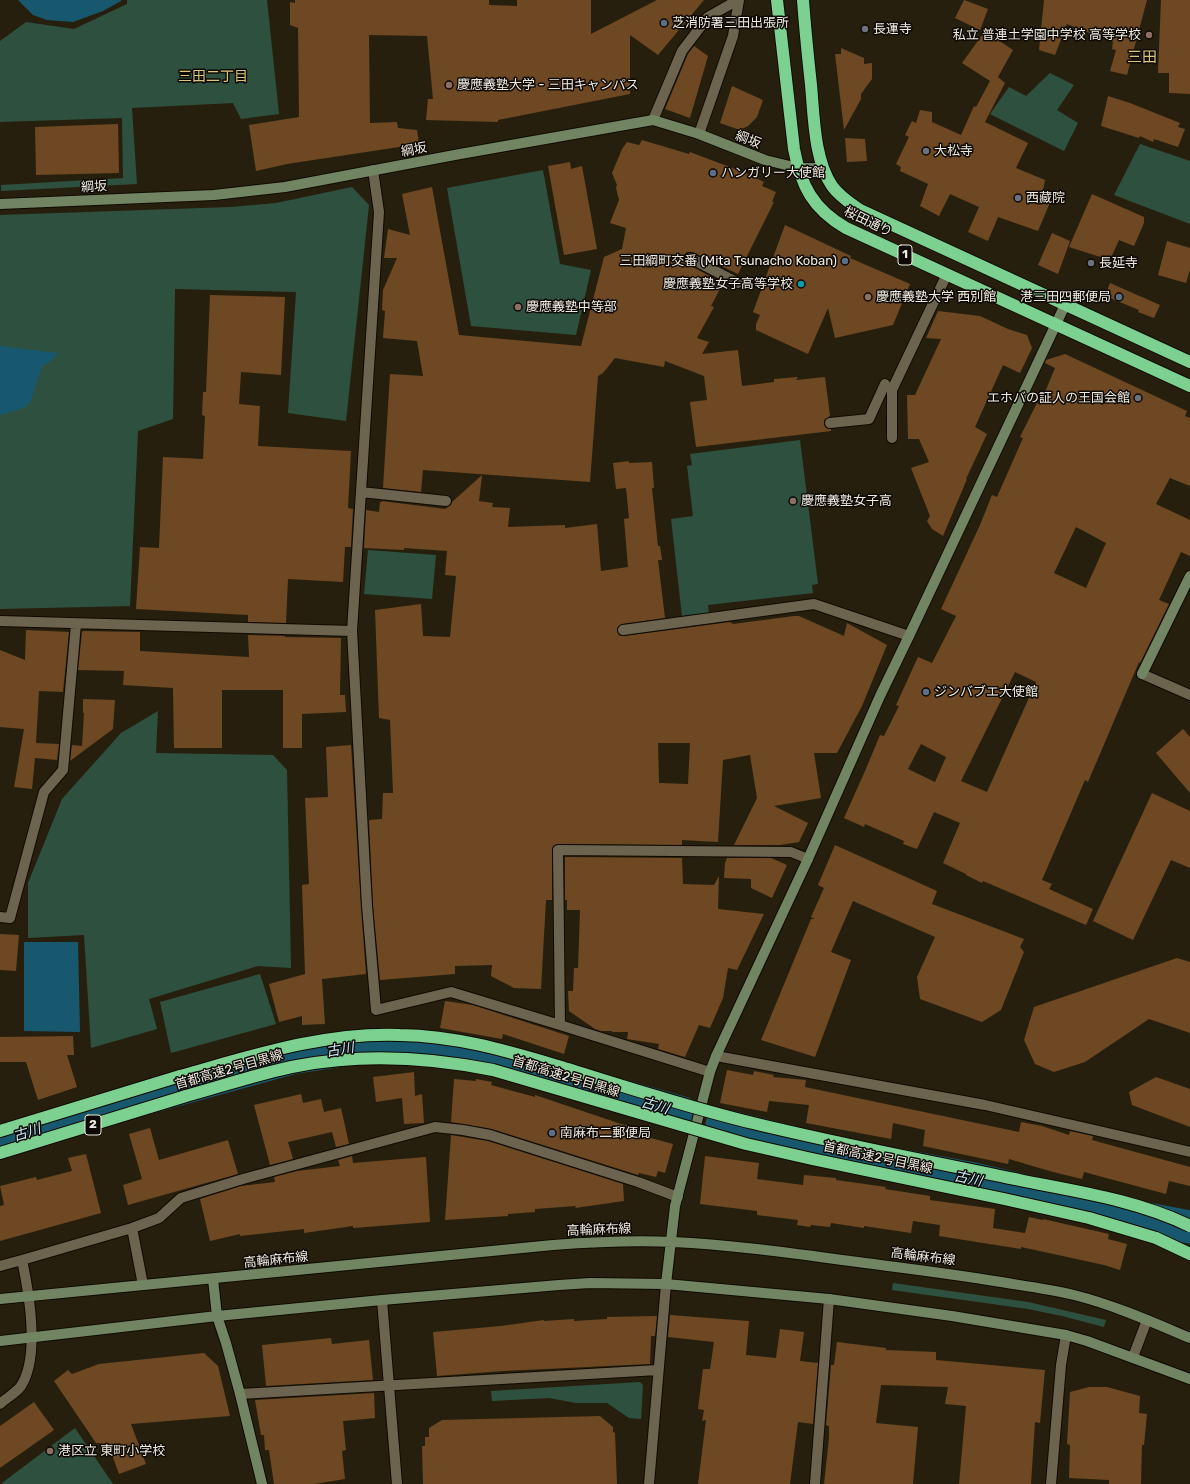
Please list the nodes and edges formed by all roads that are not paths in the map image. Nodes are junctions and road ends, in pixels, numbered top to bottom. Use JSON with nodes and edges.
{"nodes":[{"id":1,"x":738,"y":0,"type":"edge"},
{"id":2,"x":777,"y":0,"type":"edge"},
{"id":3,"x":803,"y":0,"type":"edge"},
{"id":4,"x":653,"y":120,"type":"junction"},
{"id":5,"x":699,"y":134,"type":"junction"},
{"id":6,"x":798,"y":168,"type":"junction"},
{"id":7,"x":823,"y":168,"type":"junction"},
{"id":8,"x":374,"y":170,"type":"junction"},
{"id":9,"x":0,"y":204,"type":"edge"},
{"id":10,"x":690,"y":258,"type":"dead end"},
{"id":11,"x":946,"y":274,"type":"junction"},
{"id":12,"x":738,"y":283,"type":"dead end"},
{"id":13,"x":1065,"y":305,"type":"junction"},
{"id":14,"x":1055,"y":325,"type":"junction"},
{"id":15,"x":1190,"y":362,"type":"edge"},
{"id":16,"x":885,"y":384,"type":"dead end"},
{"id":17,"x":1190,"y":386,"type":"edge"},
{"id":18,"x":830,"y":423,"type":"dead end"},
{"id":19,"x":892,"y":438,"type":"dead end"},
{"id":20,"x":361,"y":492,"type":"junction"},
{"id":21,"x":446,"y":501,"type":"dead end"},
{"id":22,"x":1190,"y":576,"type":"edge"},
{"id":23,"x":0,"y":621,"type":"edge"},
{"id":24,"x":76,"y":624,"type":"junction"},
{"id":25,"x":623,"y":630,"type":"dead end"},
{"id":26,"x":352,"y":631,"type":"junction"},
{"id":27,"x":909,"y":636,"type":"junction"},
{"id":28,"x":1142,"y":674,"type":"joint"},
{"id":29,"x":1190,"y":695,"type":"edge"},
{"id":30,"x":808,"y":859,"type":"junction"},
{"id":31,"x":0,"y":917,"type":"edge"},
{"id":32,"x":560,"y":1024,"type":"junction"},
{"id":33,"x":716,"y":1056,"type":"junction"},
{"id":34,"x":710,"y":1072,"type":"junction"},
{"id":35,"x":0,"y":1131,"type":"edge"},
{"id":36,"x":1190,"y":1152,"type":"edge"},
{"id":37,"x":0,"y":1153,"type":"edge"},
{"id":38,"x":678,"y":1197,"type":"junction"},
{"id":39,"x":1190,"y":1226,"type":"edge"},
{"id":40,"x":132,"y":1228,"type":"junction"},
{"id":41,"x":671,"y":1242,"type":"junction"},
{"id":42,"x":1190,"y":1254,"type":"edge"},
{"id":43,"x":22,"y":1260,"type":"junction"},
{"id":44,"x":0,"y":1266,"type":"edge"},
{"id":45,"x":213,"y":1279,"type":"junction"},
{"id":46,"x":666,"y":1284,"type":"junction"},
{"id":47,"x":143,"y":1285,"type":"junction"},
{"id":48,"x":29,"y":1295,"type":"junction"},
{"id":49,"x":0,"y":1299,"type":"edge"},
{"id":50,"x":382,"y":1300,"type":"junction"},
{"id":51,"x":829,"y":1300,"type":"junction"},
{"id":52,"x":217,"y":1316,"type":"junction"},
{"id":53,"x":1147,"y":1320,"type":"junction"},
{"id":54,"x":1066,"y":1335,"type":"junction"},
{"id":55,"x":31,"y":1337,"type":"junction"},
{"id":56,"x":1190,"y":1338,"type":"edge"},
{"id":57,"x":0,"y":1341,"type":"edge"},
{"id":58,"x":1133,"y":1357,"type":"junction"},
{"id":59,"x":658,"y":1370,"type":"junction"},
{"id":60,"x":1190,"y":1379,"type":"edge"},
{"id":61,"x":389,"y":1386,"type":"junction"},
{"id":62,"x":240,"y":1394,"type":"junction"},
{"id":63,"x":0,"y":1404,"type":"edge"},
{"id":64,"x":262,"y":1484,"type":"edge"},
{"id":65,"x":397,"y":1484,"type":"edge"},
{"id":66,"x":649,"y":1484,"type":"edge"},
{"id":67,"x":814,"y":1484,"type":"edge"},
{"id":68,"x":1051,"y":1484,"type":"edge"}],
"edges":[{"from":1,"to":4,"type":"street"},
{"from":1,"to":5,"type":"street"},
{"from":2,"to":6,"type":"highway","name":"桜田通り","number":"1"},
{"from":3,"to":7,"type":"highway","name":"桜田通り","number":"1"},
{"from":4,"to":5,"type":"main road","name":"綱坂"},
{"from":4,"to":8,"type":"main road","name":"綱坂"},
{"from":5,"to":6,"type":"main road","name":"綱坂"},
{"from":6,"to":7,"type":"main road","name":"綱坂"},
{"from":6,"to":11,"type":"highway","name":"桜田通り","number":"1"},
{"from":7,"to":13,"type":"highway","name":"桜田通り","number":"1"},
{"from":8,"to":9,"type":"main road","name":"綱坂"},
{"from":8,"to":20,"type":"street"},
{"from":10,"to":12,"type":"street"},
{"from":11,"to":14,"type":"highway","name":"桜田通り","number":"1"},
{"from":11,"to":19,"type":"street"},
{"from":13,"to":14,"type":"main road"},
{"from":13,"to":15,"type":"highway","name":"桜田通り","number":"1"},
{"from":14,"to":17,"type":"highway","name":"桜田通り","number":"1"},
{"from":14,"to":27,"type":"main road"},
{"from":16,"to":18,"type":"street"},
{"from":20,"to":21,"type":"street"},
{"from":20,"to":26,"type":"street"},
{"from":22,"to":28,"type":"main road"},
{"from":23,"to":24,"type":"street"},
{"from":24,"to":26,"type":"street"},
{"from":24,"to":31,"type":"street"},
{"from":25,"to":27,"type":"street"},
{"from":26,"to":32,"type":"street"},
{"from":27,"to":30,"type":"main road"},
{"from":28,"to":29,"type":"street"},
{"from":30,"to":32,"type":"street"},
{"from":30,"to":33,"type":"main road"},
{"from":32,"to":34,"type":"street"},
{"from":33,"to":34,"type":"main road"},
{"from":33,"to":36,"type":"street"},
{"from":34,"to":38,"type":"main road","bridge":true},
{"from":35,"to":39,"type":"highway","name":"首都高速2号目黒線","number":"2","bridge":true},
{"from":37,"to":42,"type":"highway","name":"首都高速2号目黒線","number":"2","bridge":true},
{"from":38,"to":40,"type":"street"},
{"from":38,"to":41,"type":"main road"},
{"from":40,"to":43,"type":"street"},
{"from":40,"to":47,"type":"street"},
{"from":41,"to":45,"type":"main road","name":"高輪麻布線"},
{"from":41,"to":46,"type":"main road"},
{"from":41,"to":53,"type":"main road","name":"高輪麻布線"},
{"from":43,"to":44,"type":"street"},
{"from":43,"to":48,"type":"street"},
{"from":45,"to":47,"type":"main road","name":"高輪麻布線"},
{"from":45,"to":52,"type":"main road"},
{"from":46,"to":50,"type":"main road"},
{"from":46,"to":51,"type":"main road"},
{"from":46,"to":59,"type":"street"},
{"from":47,"to":48,"type":"main road","name":"高輪麻布線"},
{"from":48,"to":49,"type":"main road","name":"高輪麻布線"},
{"from":48,"to":55,"type":"street"},
{"from":50,"to":52,"type":"main road"},
{"from":50,"to":61,"type":"street"},
{"from":51,"to":54,"type":"main road"},
{"from":51,"to":67,"type":"street"},
{"from":52,"to":55,"type":"main road"},
{"from":52,"to":62,"type":"main road"},
{"from":53,"to":56,"type":"main road","name":"高輪麻布線"},
{"from":53,"to":58,"type":"street"},
{"from":54,"to":58,"type":"main road"},
{"from":54,"to":68,"type":"street"},
{"from":55,"to":57,"type":"main road"},
{"from":55,"to":63,"type":"street"},
{"from":58,"to":60,"type":"main road"},
{"from":59,"to":61,"type":"street"},
{"from":59,"to":66,"type":"street"},
{"from":61,"to":62,"type":"street"},
{"from":61,"to":65,"type":"street"},
{"from":62,"to":64,"type":"main road"}]}
